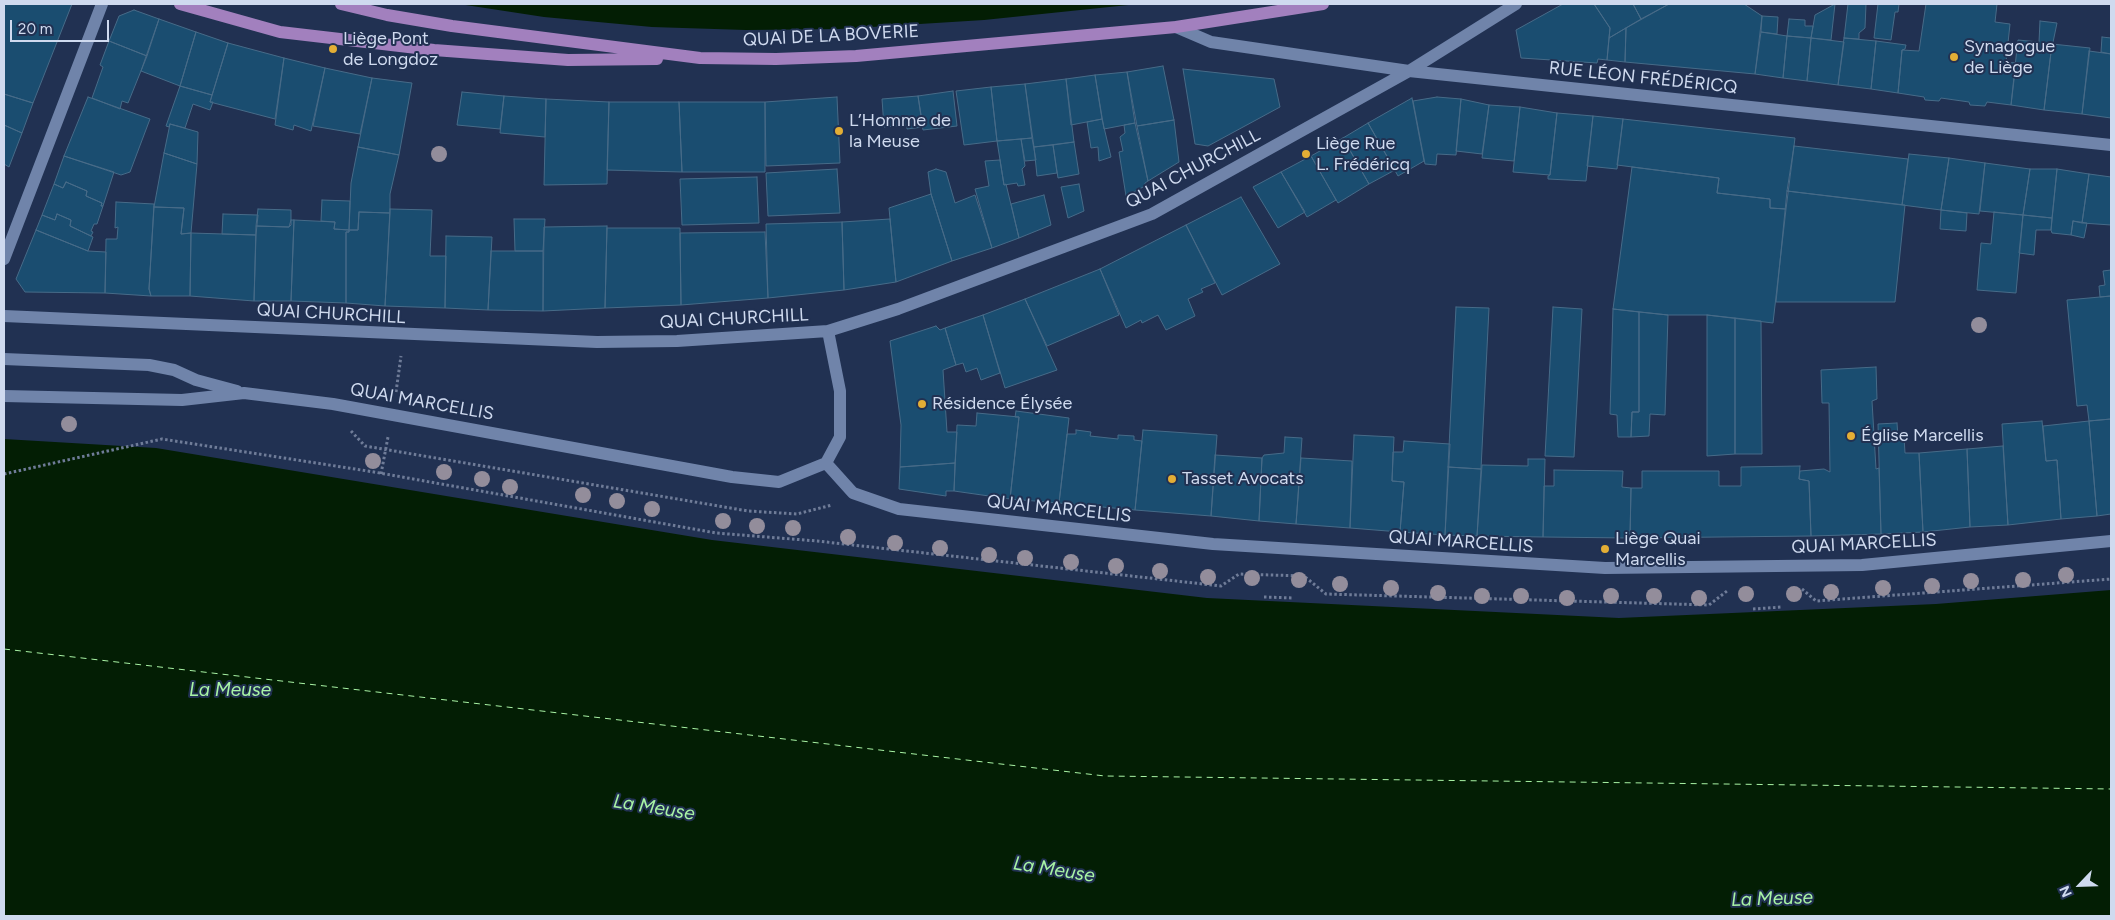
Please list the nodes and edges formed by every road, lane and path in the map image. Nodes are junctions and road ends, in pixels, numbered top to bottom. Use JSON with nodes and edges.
{"nodes":[{"id":1,"x":102,"y":4,"type":"edge"},
{"id":2,"x":180,"y":4,"type":"edge"},
{"id":3,"x":342,"y":4,"type":"edge"},
{"id":4,"x":1323,"y":4,"type":"edge"},
{"id":5,"x":1516,"y":4,"type":"edge"},
{"id":6,"x":1176,"y":27,"type":"junction"},
{"id":7,"x":700,"y":58,"type":"junction"},
{"id":8,"x":1409,"y":72,"type":"junction"},
{"id":9,"x":2111,"y":145,"type":"edge"},
{"id":10,"x":4,"y":259,"type":"edge"},
{"id":11,"x":4,"y":316,"type":"edge"},
{"id":12,"x":828,"y":332,"type":"junction"},
{"id":13,"x":4,"y":359,"type":"edge"},
{"id":14,"x":244,"y":393,"type":"junction"},
{"id":15,"x":4,"y":396,"type":"edge"},
{"id":16,"x":333,"y":404,"type":"junction"},
{"id":17,"x":162,"y":438,"type":"dead end"},
{"id":18,"x":826,"y":463,"type":"junction"},
{"id":19,"x":4,"y":474,"type":"edge"},
{"id":20,"x":837,"y":504,"type":"dead end"},
{"id":21,"x":2111,"y":541,"type":"edge"},
{"id":22,"x":1264,"y":597,"type":"dead end"},
{"id":23,"x":1293,"y":598,"type":"dead end"},
{"id":24,"x":1782,"y":607,"type":"dead end"},
{"id":25,"x":1752,"y":609,"type":"dead end"}],
"edges":[{"from":1,"to":10,"type":"street"},
{"from":2,"to":7,"type":"main road"},
{"from":3,"to":7,"type":"main road","name":"QUAI DE LA BOVERIE"},
{"from":4,"to":6,"type":"main road","name":"QUAI DE LA BOVERIE"},
{"from":5,"to":8,"type":"street"},
{"from":6,"to":7,"type":"main road","name":"QUAI DE LA BOVERIE"},
{"from":6,"to":8,"type":"street","name":"RUE LÉON FRÉDÉRICQ"},
{"from":8,"to":9,"type":"street","name":"RUE LÉON FRÉDÉRICQ"},
{"from":8,"to":12,"type":"street","name":"QUAI CHURCHILL"},
{"from":11,"to":12,"type":"street","name":"QUAI CHURCHILL"},
{"from":12,"to":18,"type":"street"},
{"from":13,"to":14,"type":"street"},
{"from":14,"to":15,"type":"street","name":"QUAI MARCELLIS"},
{"from":14,"to":16,"type":"street","name":"QUAI MARCELLIS"},
{"from":16,"to":18,"type":"street","name":"QUAI MARCELLIS"},
{"from":16,"to":20,"type":"path"},
{"from":17,"to":19,"type":"path"},
{"from":18,"to":21,"type":"street","name":"QUAI MARCELLIS"},
{"from":22,"to":23,"type":"path"},
{"from":24,"to":25,"type":"path"}]}
